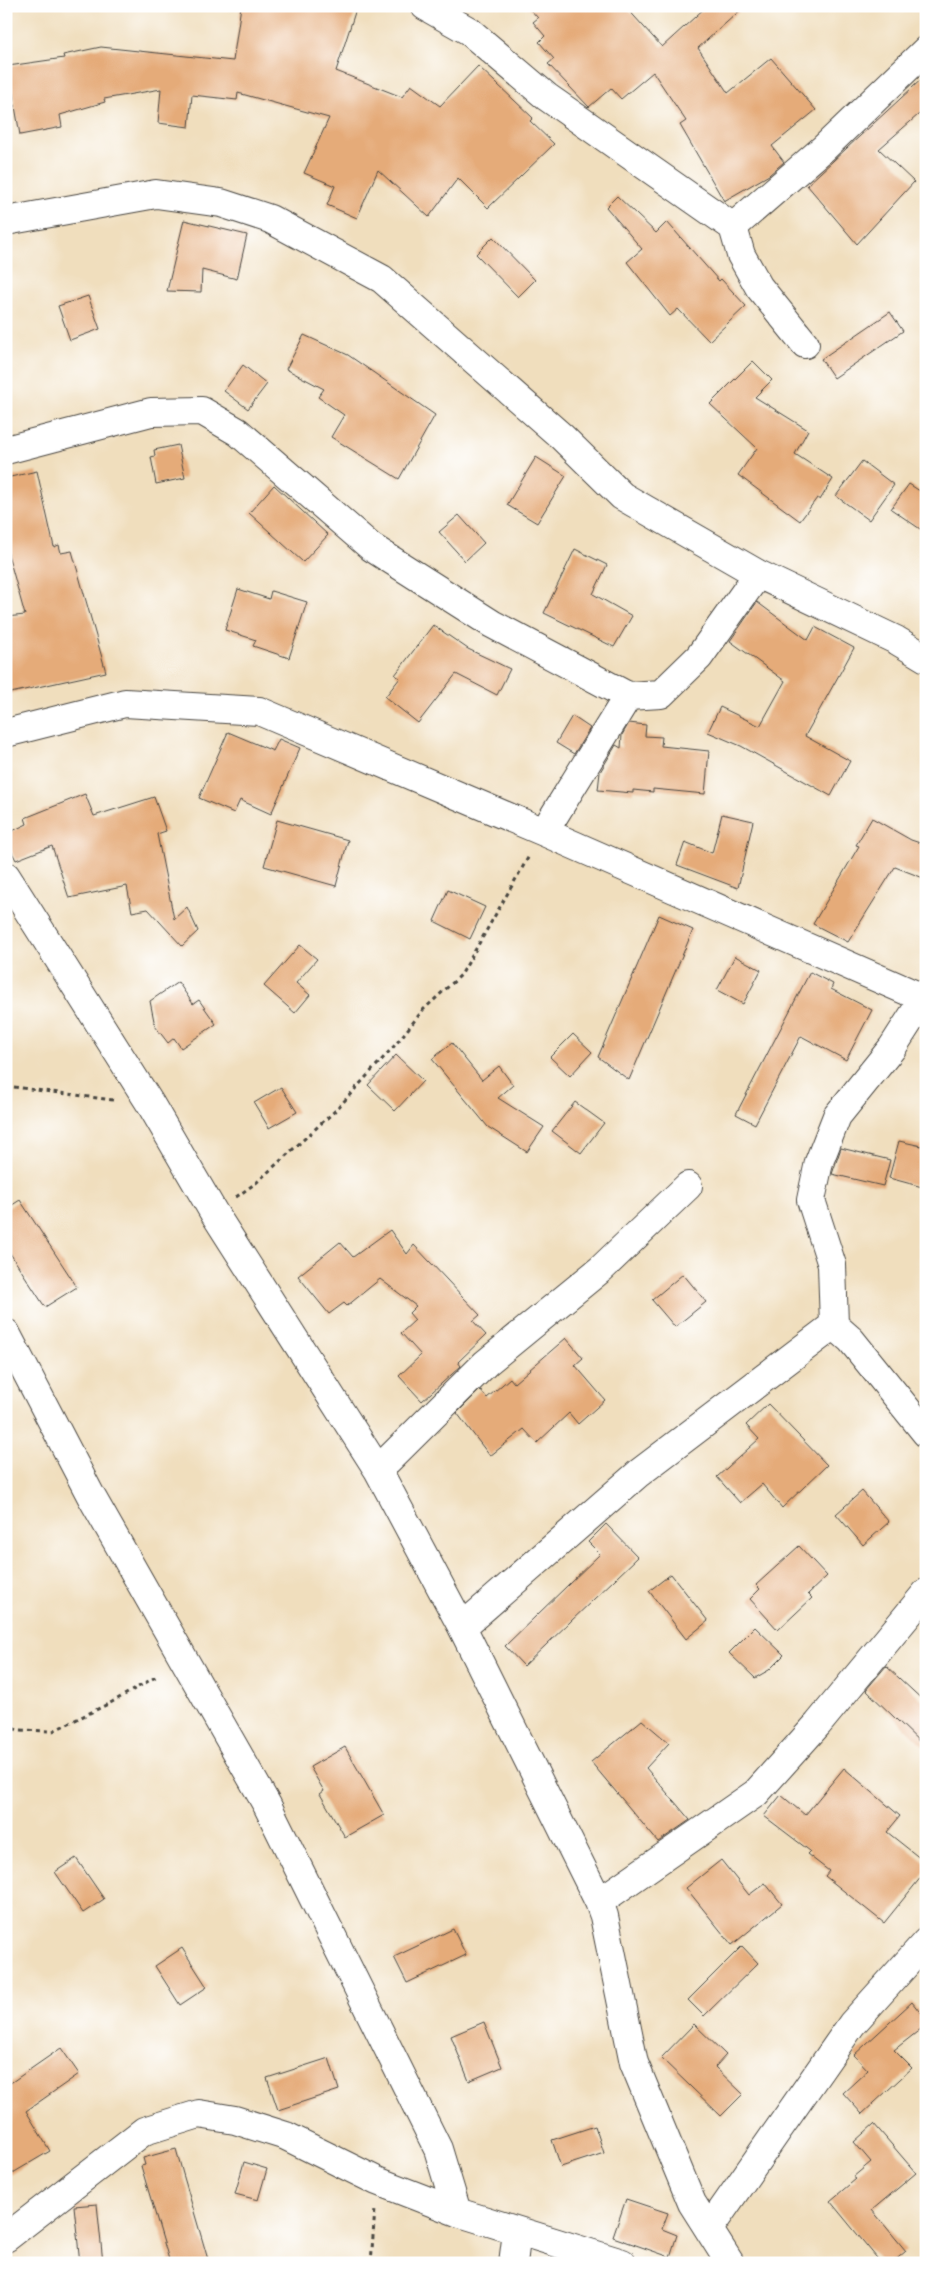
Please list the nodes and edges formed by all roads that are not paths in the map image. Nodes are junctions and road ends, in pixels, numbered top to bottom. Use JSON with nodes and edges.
{"nodes":[{"id":1,"x":426,"y":6,"type":"edge"},
{"id":2,"x":926,"y":50,"type":"edge"},
{"id":3,"x":6,"y":221,"type":"edge"},
{"id":4,"x":734,"y":227,"type":"junction"},
{"id":5,"x":805,"y":344,"type":"dead end"},
{"id":6,"x":6,"y":450,"type":"edge"},
{"id":7,"x":758,"y":574,"type":"junction"},
{"id":8,"x":926,"y":658,"type":"edge"},
{"id":9,"x":628,"y":696,"type":"junction"},
{"id":10,"x":6,"y":733,"type":"edge"},
{"id":11,"x":544,"y":832,"type":"junction"},
{"id":12,"x":10,"y":890,"type":"edge"},
{"id":13,"x":924,"y":997,"type":"edge"},
{"id":14,"x":688,"y":1186,"type":"dead end"},
{"id":15,"x":834,"y":1325,"type":"junction"},
{"id":16,"x":6,"y":1333,"type":"edge"},
{"id":17,"x":926,"y":1433,"type":"edge"},
{"id":18,"x":378,"y":1470,"type":"junction"},
{"id":19,"x":926,"y":1593,"type":"edge"},
{"id":20,"x":462,"y":1626,"type":"junction"},
{"id":21,"x":599,"y":1902,"type":"junction"},
{"id":22,"x":926,"y":1942,"type":"edge"},
{"id":23,"x":457,"y":2212,"type":"junction"},
{"id":24,"x":709,"y":2229,"type":"junction"},
{"id":25,"x":517,"y":2232,"type":"junction"},
{"id":26,"x":6,"y":2238,"type":"edge"},
{"id":27,"x":513,"y":2263,"type":"edge"},
{"id":28,"x":622,"y":2263,"type":"edge"},
{"id":29,"x":730,"y":2263,"type":"edge"}],
"edges":[{"from":1,"to":4,"type":"street"},
{"from":2,"to":4,"type":"street"},
{"from":3,"to":7,"type":"street"},
{"from":4,"to":5,"type":"street"},
{"from":6,"to":9,"type":"street"},
{"from":7,"to":8,"type":"street"},
{"from":7,"to":9,"type":"street"},
{"from":9,"to":11,"type":"street"},
{"from":10,"to":11,"type":"street"},
{"from":11,"to":13,"type":"street"},
{"from":12,"to":18,"type":"street"},
{"from":13,"to":15,"type":"street"},
{"from":14,"to":18,"type":"street"},
{"from":15,"to":17,"type":"street"},
{"from":15,"to":20,"type":"street"},
{"from":16,"to":23,"type":"street"},
{"from":18,"to":20,"type":"street"},
{"from":19,"to":21,"type":"street"},
{"from":20,"to":21,"type":"street"},
{"from":21,"to":24,"type":"street"},
{"from":22,"to":24,"type":"street"},
{"from":23,"to":25,"type":"street"},
{"from":23,"to":26,"type":"street"},
{"from":24,"to":29,"type":"street"},
{"from":25,"to":27,"type":"street"},
{"from":25,"to":28,"type":"street"}]}
